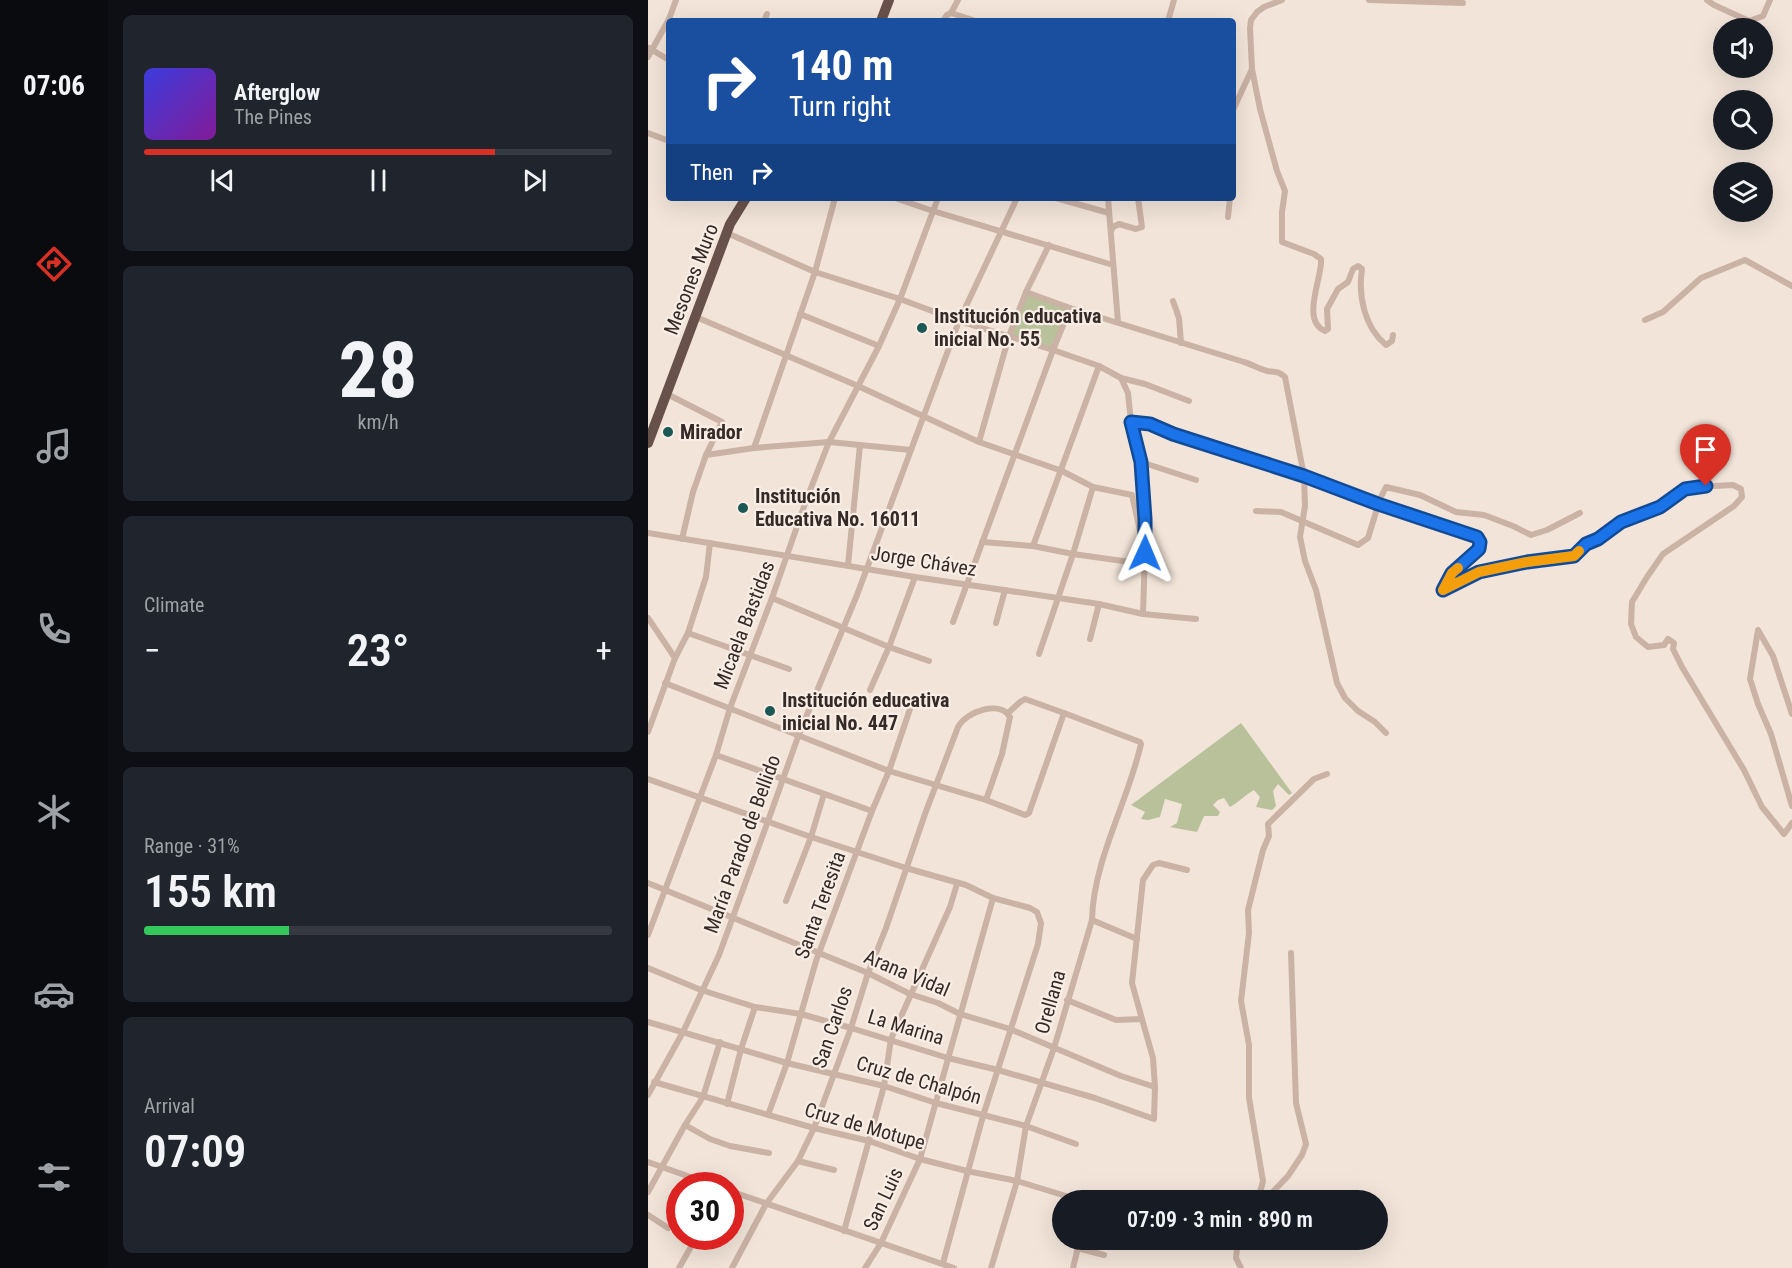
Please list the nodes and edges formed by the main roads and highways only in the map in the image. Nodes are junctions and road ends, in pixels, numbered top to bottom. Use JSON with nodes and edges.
{"nodes":[{"id":1,"x":890,"y":0,"type":"edge"},
{"id":2,"x":882,"y":18,"type":"edge"},
{"id":3,"x":745,"y":201,"type":"edge"},
{"id":4,"x":648,"y":443,"type":"edge"}],
"edges":[{"from":1,"to":2,"type":"highway"},
{"from":3,"to":4,"type":"highway","name":"Mesones Muro"}]}
